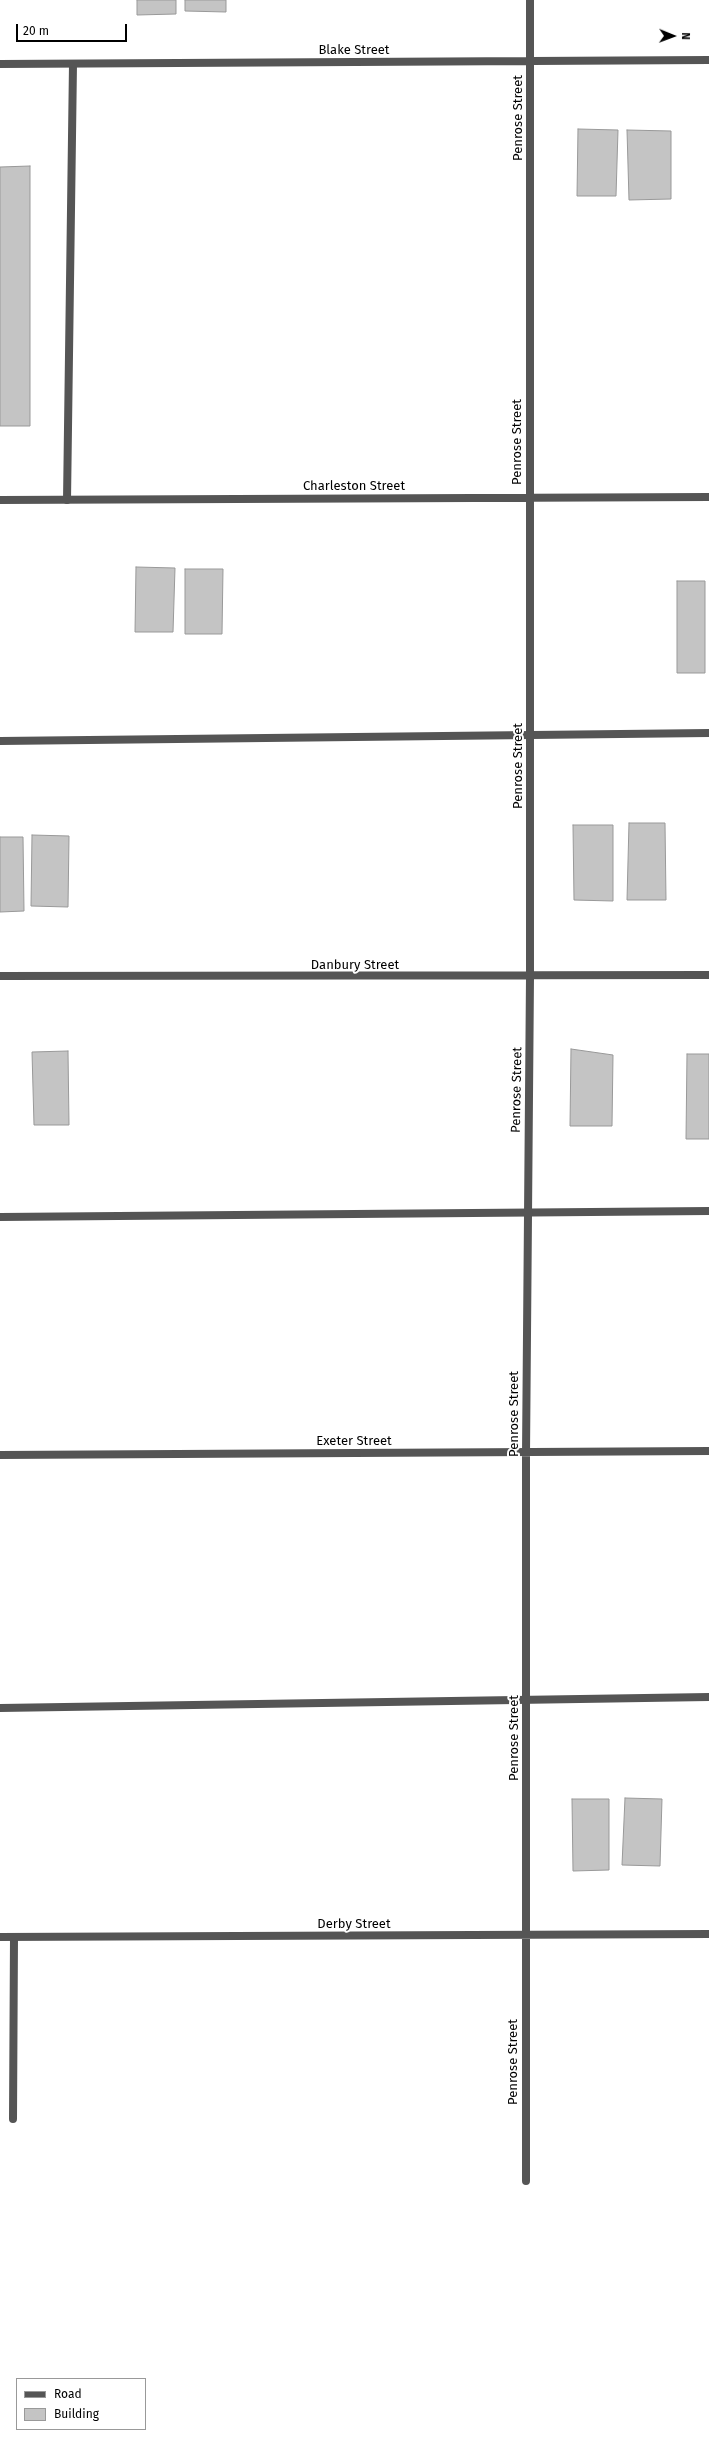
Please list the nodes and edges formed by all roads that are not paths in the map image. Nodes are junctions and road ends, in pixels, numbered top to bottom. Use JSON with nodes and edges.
{"nodes":[{"id":1,"x":530,"y":0,"type":"edge"},
{"id":2,"x":709,"y":60,"type":"edge"},
{"id":3,"x":530,"y":61,"type":"junction"},
{"id":4,"x":0,"y":64,"type":"edge"},
{"id":5,"x":73,"y":64,"type":"junction"},
{"id":6,"x":709,"y":497,"type":"edge"},
{"id":7,"x":529,"y":498,"type":"junction"},
{"id":8,"x":0,"y":500,"type":"edge"},
{"id":9,"x":67,"y":500,"type":"junction"},
{"id":10,"x":709,"y":733,"type":"edge"},
{"id":11,"x":530,"y":734,"type":"junction"},
{"id":12,"x":0,"y":741,"type":"edge"},
{"id":13,"x":709,"y":975,"type":"edge"},
{"id":14,"x":0,"y":976,"type":"edge"},
{"id":15,"x":530,"y":977,"type":"junction"},
{"id":16,"x":528,"y":1212,"type":"junction"},
{"id":17,"x":709,"y":1212,"type":"edge"},
{"id":18,"x":0,"y":1217,"type":"edge"},
{"id":19,"x":709,"y":1451,"type":"edge"},
{"id":20,"x":526,"y":1453,"type":"junction"},
{"id":21,"x":0,"y":1455,"type":"edge"},
{"id":22,"x":709,"y":1697,"type":"edge"},
{"id":23,"x":526,"y":1699,"type":"junction"},
{"id":24,"x":0,"y":1708,"type":"edge"},
{"id":25,"x":709,"y":1934,"type":"edge"},
{"id":26,"x":525,"y":1935,"type":"junction"},
{"id":27,"x":0,"y":1937,"type":"edge"},
{"id":28,"x":14,"y":1937,"type":"junction"},
{"id":29,"x":13,"y":2119,"type":"dead end"},
{"id":30,"x":526,"y":2181,"type":"dead end"}],
"edges":[{"from":1,"to":3,"type":"street","name":"Penrose Street"},
{"from":2,"to":3,"type":"street","name":"Blake Street"},
{"from":3,"to":5,"type":"street","name":"Blake Street"},
{"from":3,"to":7,"type":"street","name":"Penrose Street"},
{"from":4,"to":5,"type":"street","name":"Blake Street"},
{"from":5,"to":9,"type":"street"},
{"from":6,"to":7,"type":"street","name":"Charleston Street"},
{"from":7,"to":9,"type":"street","name":"Charleston Street"},
{"from":7,"to":11,"type":"street","name":"Penrose Street"},
{"from":8,"to":9,"type":"street","name":"Charleston Street"},
{"from":10,"to":11,"type":"street"},
{"from":11,"to":12,"type":"street"},
{"from":11,"to":15,"type":"street","name":"Penrose Street"},
{"from":13,"to":15,"type":"street","name":"Danbury Street"},
{"from":14,"to":15,"type":"street","name":"Danbury Street"},
{"from":15,"to":16,"type":"street","name":"Penrose Street"},
{"from":16,"to":17,"type":"street"},
{"from":16,"to":18,"type":"street"},
{"from":16,"to":20,"type":"street","name":"Penrose Street"},
{"from":19,"to":20,"type":"street","name":"Exeter Street"},
{"from":20,"to":21,"type":"street","name":"Exeter Street"},
{"from":20,"to":23,"type":"street","name":"Penrose Street"},
{"from":22,"to":23,"type":"street"},
{"from":23,"to":24,"type":"street"},
{"from":23,"to":26,"type":"street","name":"Penrose Street"},
{"from":25,"to":26,"type":"street","name":"Derby Street"},
{"from":26,"to":28,"type":"street","name":"Derby Street"},
{"from":26,"to":30,"type":"street","name":"Penrose Street"},
{"from":27,"to":28,"type":"street","name":"Derby Street"},
{"from":28,"to":29,"type":"street"}]}
